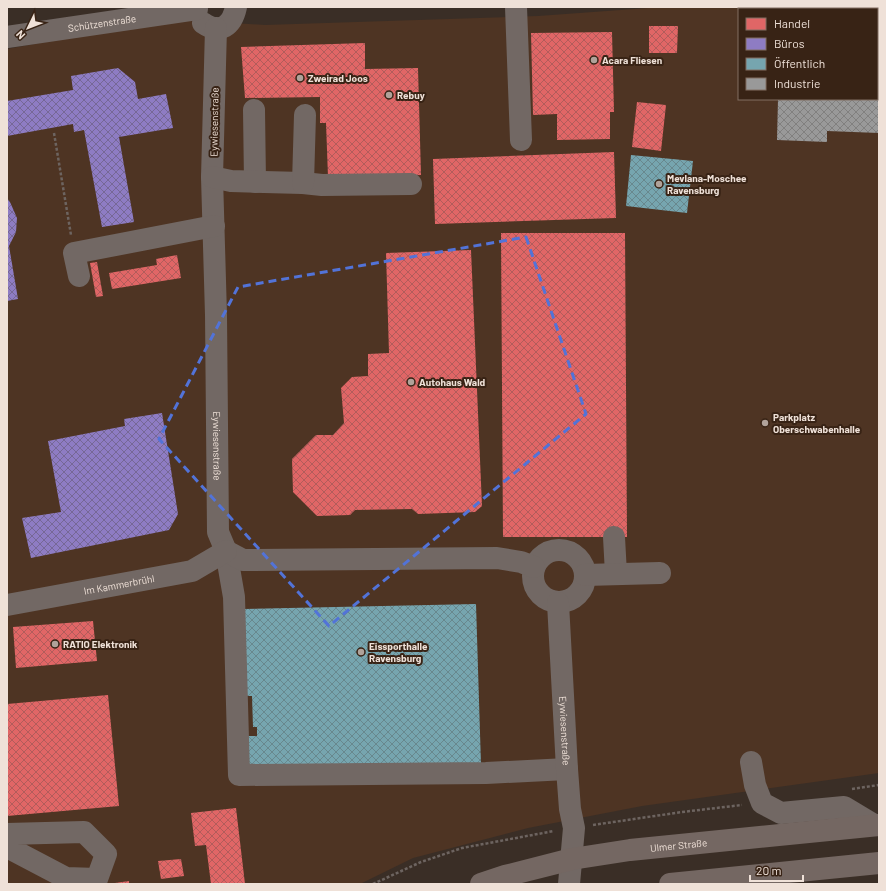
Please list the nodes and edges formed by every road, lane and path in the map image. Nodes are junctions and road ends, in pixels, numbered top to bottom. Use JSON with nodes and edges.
{"nodes":[{"id":1,"x":236,"y":7,"type":"edge"},
{"id":2,"x":516,"y":7,"type":"edge"},
{"id":3,"x":197,"y":8,"type":"edge"},
{"id":4,"x":216,"y":28,"type":"junction"},
{"id":5,"x":7,"y":37,"type":"edge"},
{"id":6,"x":254,"y":110,"type":"dead end"},
{"id":7,"x":305,"y":115,"type":"dead end"},
{"id":8,"x":54,"y":134,"type":"dead end"},
{"id":9,"x":521,"y":140,"type":"dead end"},
{"id":10,"x":212,"y":177,"type":"junction"},
{"id":11,"x":255,"y":182,"type":"junction"},
{"id":12,"x":303,"y":184,"type":"junction"},
{"id":13,"x":411,"y":184,"type":"dead end"},
{"id":14,"x":214,"y":226,"type":"junction"},
{"id":15,"x":74,"y":253,"type":"junction"},
{"id":16,"x":79,"y":276,"type":"dead end"},
{"id":17,"x":614,"y":537,"type":"dead end"},
{"id":18,"x":226,"y":551,"type":"junction"},
{"id":19,"x":534,"y":567,"type":"junction"},
{"id":20,"x":660,"y":573,"type":"dead end"},
{"id":21,"x":616,"y":574,"type":"junction"},
{"id":22,"x":585,"y":575,"type":"junction"},
{"id":23,"x":558,"y":603,"type":"junction"},
{"id":24,"x":7,"y":605,"type":"edge"},
{"id":25,"x":751,"y":762,"type":"dead end"},
{"id":26,"x":567,"y":769,"type":"junction"},
{"id":27,"x":879,"y":785,"type":"edge"},
{"id":28,"x":848,"y":790,"type":"dead end"},
{"id":29,"x":762,"y":803,"type":"junction"},
{"id":30,"x":876,"y":825,"type":"edge"},
{"id":31,"x":574,"y":828,"type":"junction"},
{"id":32,"x":7,"y":834,"type":"edge"},
{"id":33,"x":7,"y":847,"type":"edge"},
{"id":34,"x":572,"y":859,"type":"junction"},
{"id":35,"x":879,"y":863,"type":"edge"},
{"id":36,"x":373,"y":884,"type":"edge"},
{"id":37,"x":481,"y":884,"type":"edge"},
{"id":38,"x":569,"y":884,"type":"edge"},
{"id":39,"x":670,"y":884,"type":"edge"}],
"edges":[{"from":1,"to":4,"type":"street"},
{"from":2,"to":9,"type":"street"},
{"from":3,"to":4,"type":"street","name":"Schützenstraße"},
{"from":3,"to":5,"type":"street","name":"Schützenstraße"},
{"from":4,"to":10,"type":"street","name":"Eywiesenstraße"},
{"from":6,"to":11,"type":"street"},
{"from":7,"to":12,"type":"street"},
{"from":8,"to":15,"type":"path"},
{"from":10,"to":11,"type":"street"},
{"from":10,"to":14,"type":"street","name":"Eywiesenstraße"},
{"from":11,"to":12,"type":"street"},
{"from":12,"to":13,"type":"street"},
{"from":14,"to":15,"type":"street"},
{"from":14,"to":18,"type":"street","name":"Eywiesenstraße"},
{"from":15,"to":16,"type":"street"},
{"from":17,"to":21,"type":"street"},
{"from":18,"to":19,"type":"street"},
{"from":18,"to":24,"type":"street","name":"Im Kammerbrühl"},
{"from":18,"to":26,"type":"street","name":"Eywiesenstraße"},
{"from":19,"to":22,"type":"street"},
{"from":19,"to":23,"type":"street"},
{"from":20,"to":21,"type":"street"},
{"from":21,"to":22,"type":"street"},
{"from":22,"to":23,"type":"street"},
{"from":23,"to":26,"type":"street","name":"Eywiesenstraße"},
{"from":25,"to":29,"type":"street"},
{"from":26,"to":31,"type":"street","name":"Eywiesenstraße"},
{"from":27,"to":28,"type":"path"},
{"from":29,"to":30,"type":"street"},
{"from":29,"to":31,"type":"path"},
{"from":30,"to":34,"type":"main road","name":"Ulmer Straße"},
{"from":31,"to":34,"type":"street","name":"Eywiesenstraße"},
{"from":31,"to":36,"type":"path"},
{"from":32,"to":33,"type":"street"},
{"from":34,"to":37,"type":"main road","name":"Ulmer Straße"},
{"from":34,"to":38,"type":"street","name":"Eywiesenstraße"},
{"from":35,"to":39,"type":"main road"}]}
